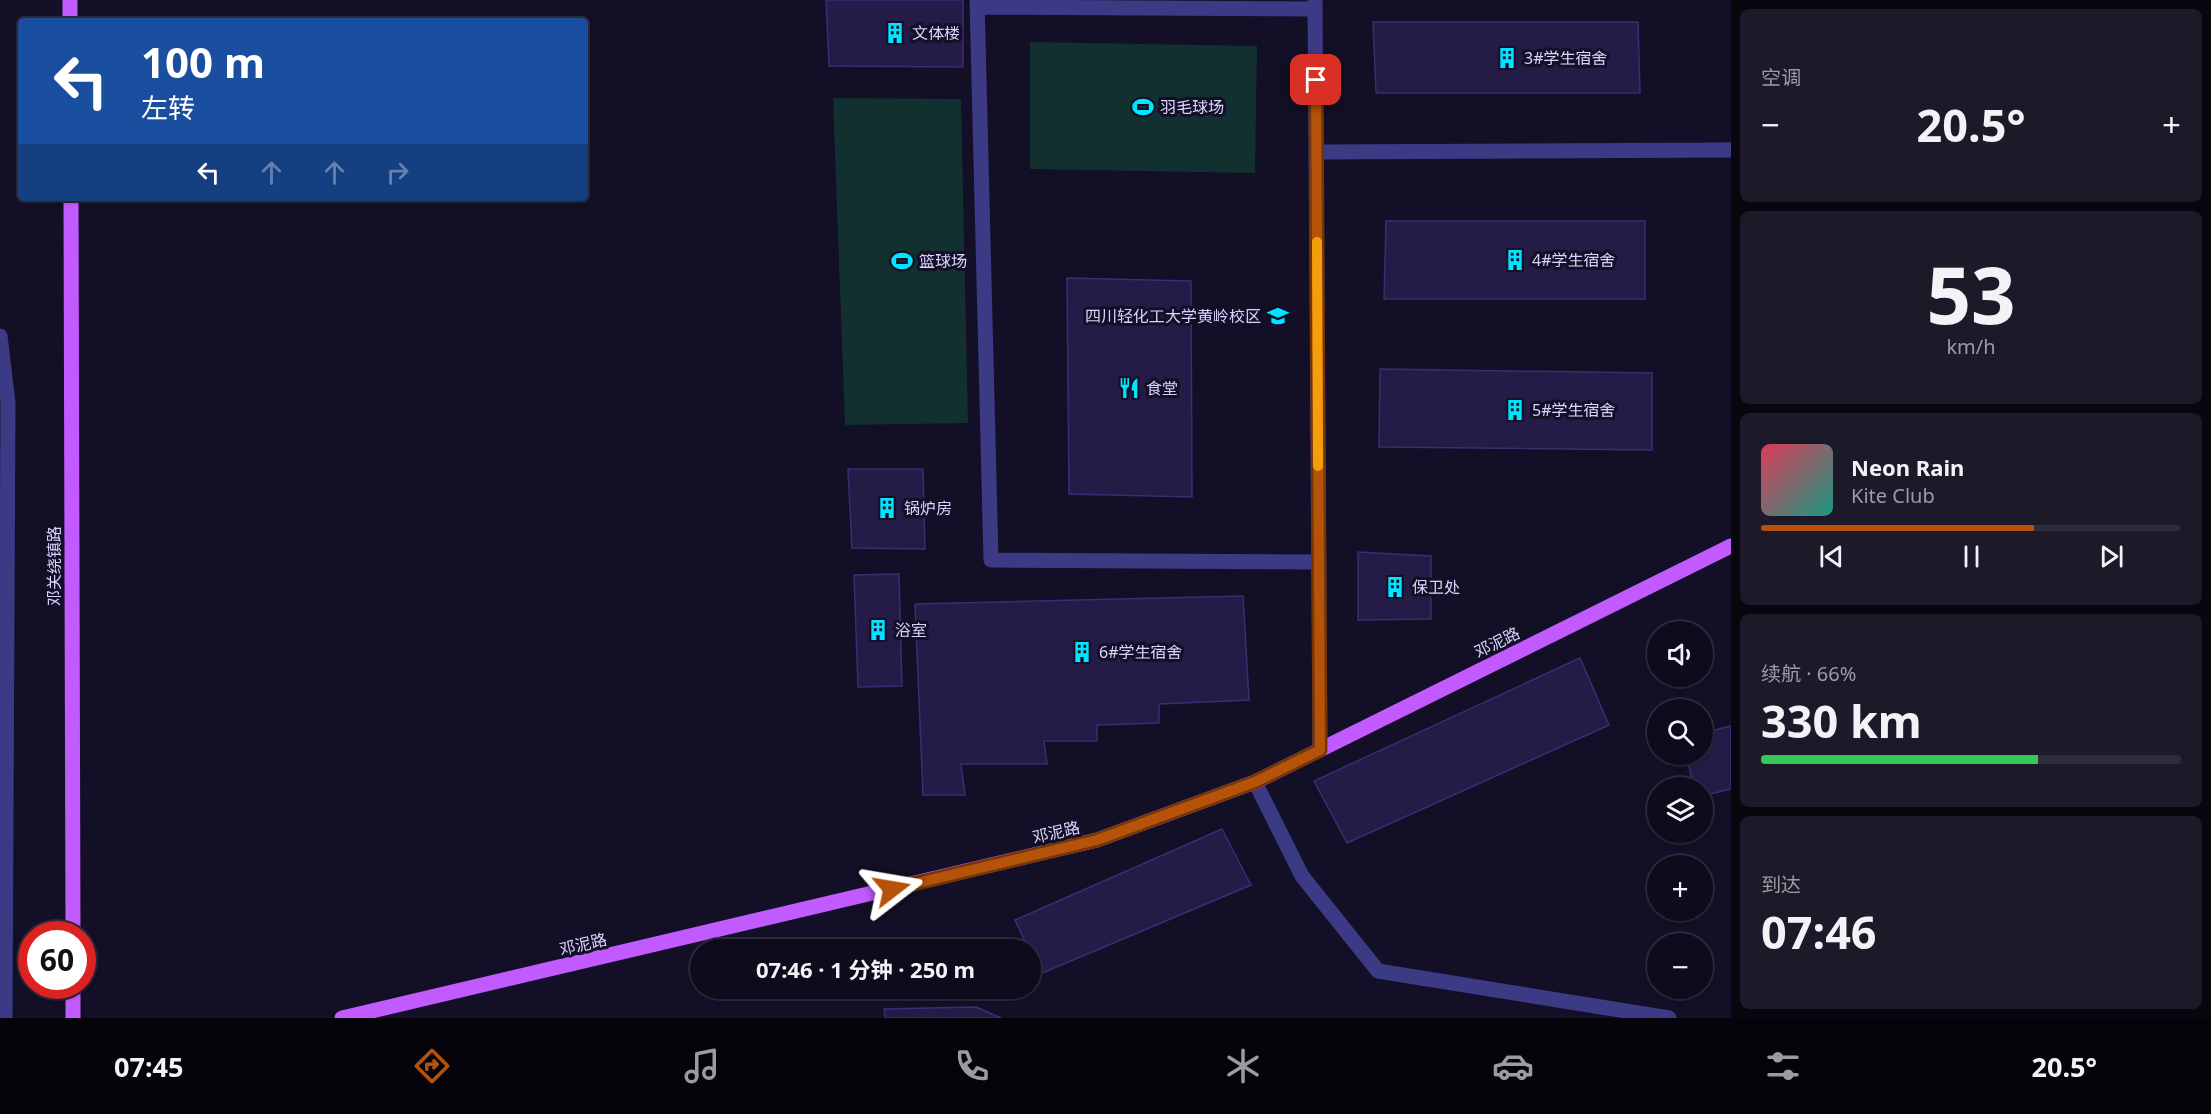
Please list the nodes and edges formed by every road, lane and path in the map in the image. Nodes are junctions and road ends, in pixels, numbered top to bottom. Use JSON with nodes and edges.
{"nodes":[{"id":1,"x":70,"y":0,"type":"edge"},
{"id":2,"x":977,"y":4,"type":"edge"},
{"id":3,"x":1315,"y":4,"type":"edge"},
{"id":4,"x":70,"y":18,"type":"edge"},
{"id":5,"x":1731,"y":150,"type":"edge"},
{"id":6,"x":1317,"y":152,"type":"junction"},
{"id":7,"x":71,"y":201,"type":"edge"},
{"id":8,"x":0,"y":336,"type":"edge"},
{"id":9,"x":1731,"y":546,"type":"edge"},
{"id":10,"x":1318,"y":562,"type":"junction"},
{"id":11,"x":1320,"y":750,"type":"junction"},
{"id":12,"x":1255,"y":782,"type":"junction"},
{"id":13,"x":73,"y":921,"type":"edge"},
{"id":14,"x":73,"y":999,"type":"edge"},
{"id":15,"x":5,"y":1018,"type":"edge"},
{"id":16,"x":74,"y":1018,"type":"edge"},
{"id":17,"x":342,"y":1018,"type":"edge"},
{"id":18,"x":1669,"y":1018,"type":"edge"}],
"edges":[{"from":1,"to":4,"type":"main road"},
{"from":2,"to":3,"type":"lane"},
{"from":2,"to":10,"type":"lane"},
{"from":3,"to":6,"type":"lane"},
{"from":5,"to":6,"type":"lane"},
{"from":6,"to":10,"type":"lane"},
{"from":7,"to":13,"type":"main road","name":"邓关绕镇路"},
{"from":8,"to":15,"type":"lane"},
{"from":9,"to":11,"type":"main road","name":"邓泥路"},
{"from":10,"to":11,"type":"lane"},
{"from":11,"to":12,"type":"main road","name":"邓泥路"},
{"from":12,"to":17,"type":"main road","name":"邓泥路"},
{"from":12,"to":18,"type":"lane"},
{"from":14,"to":16,"type":"main road"}]}
